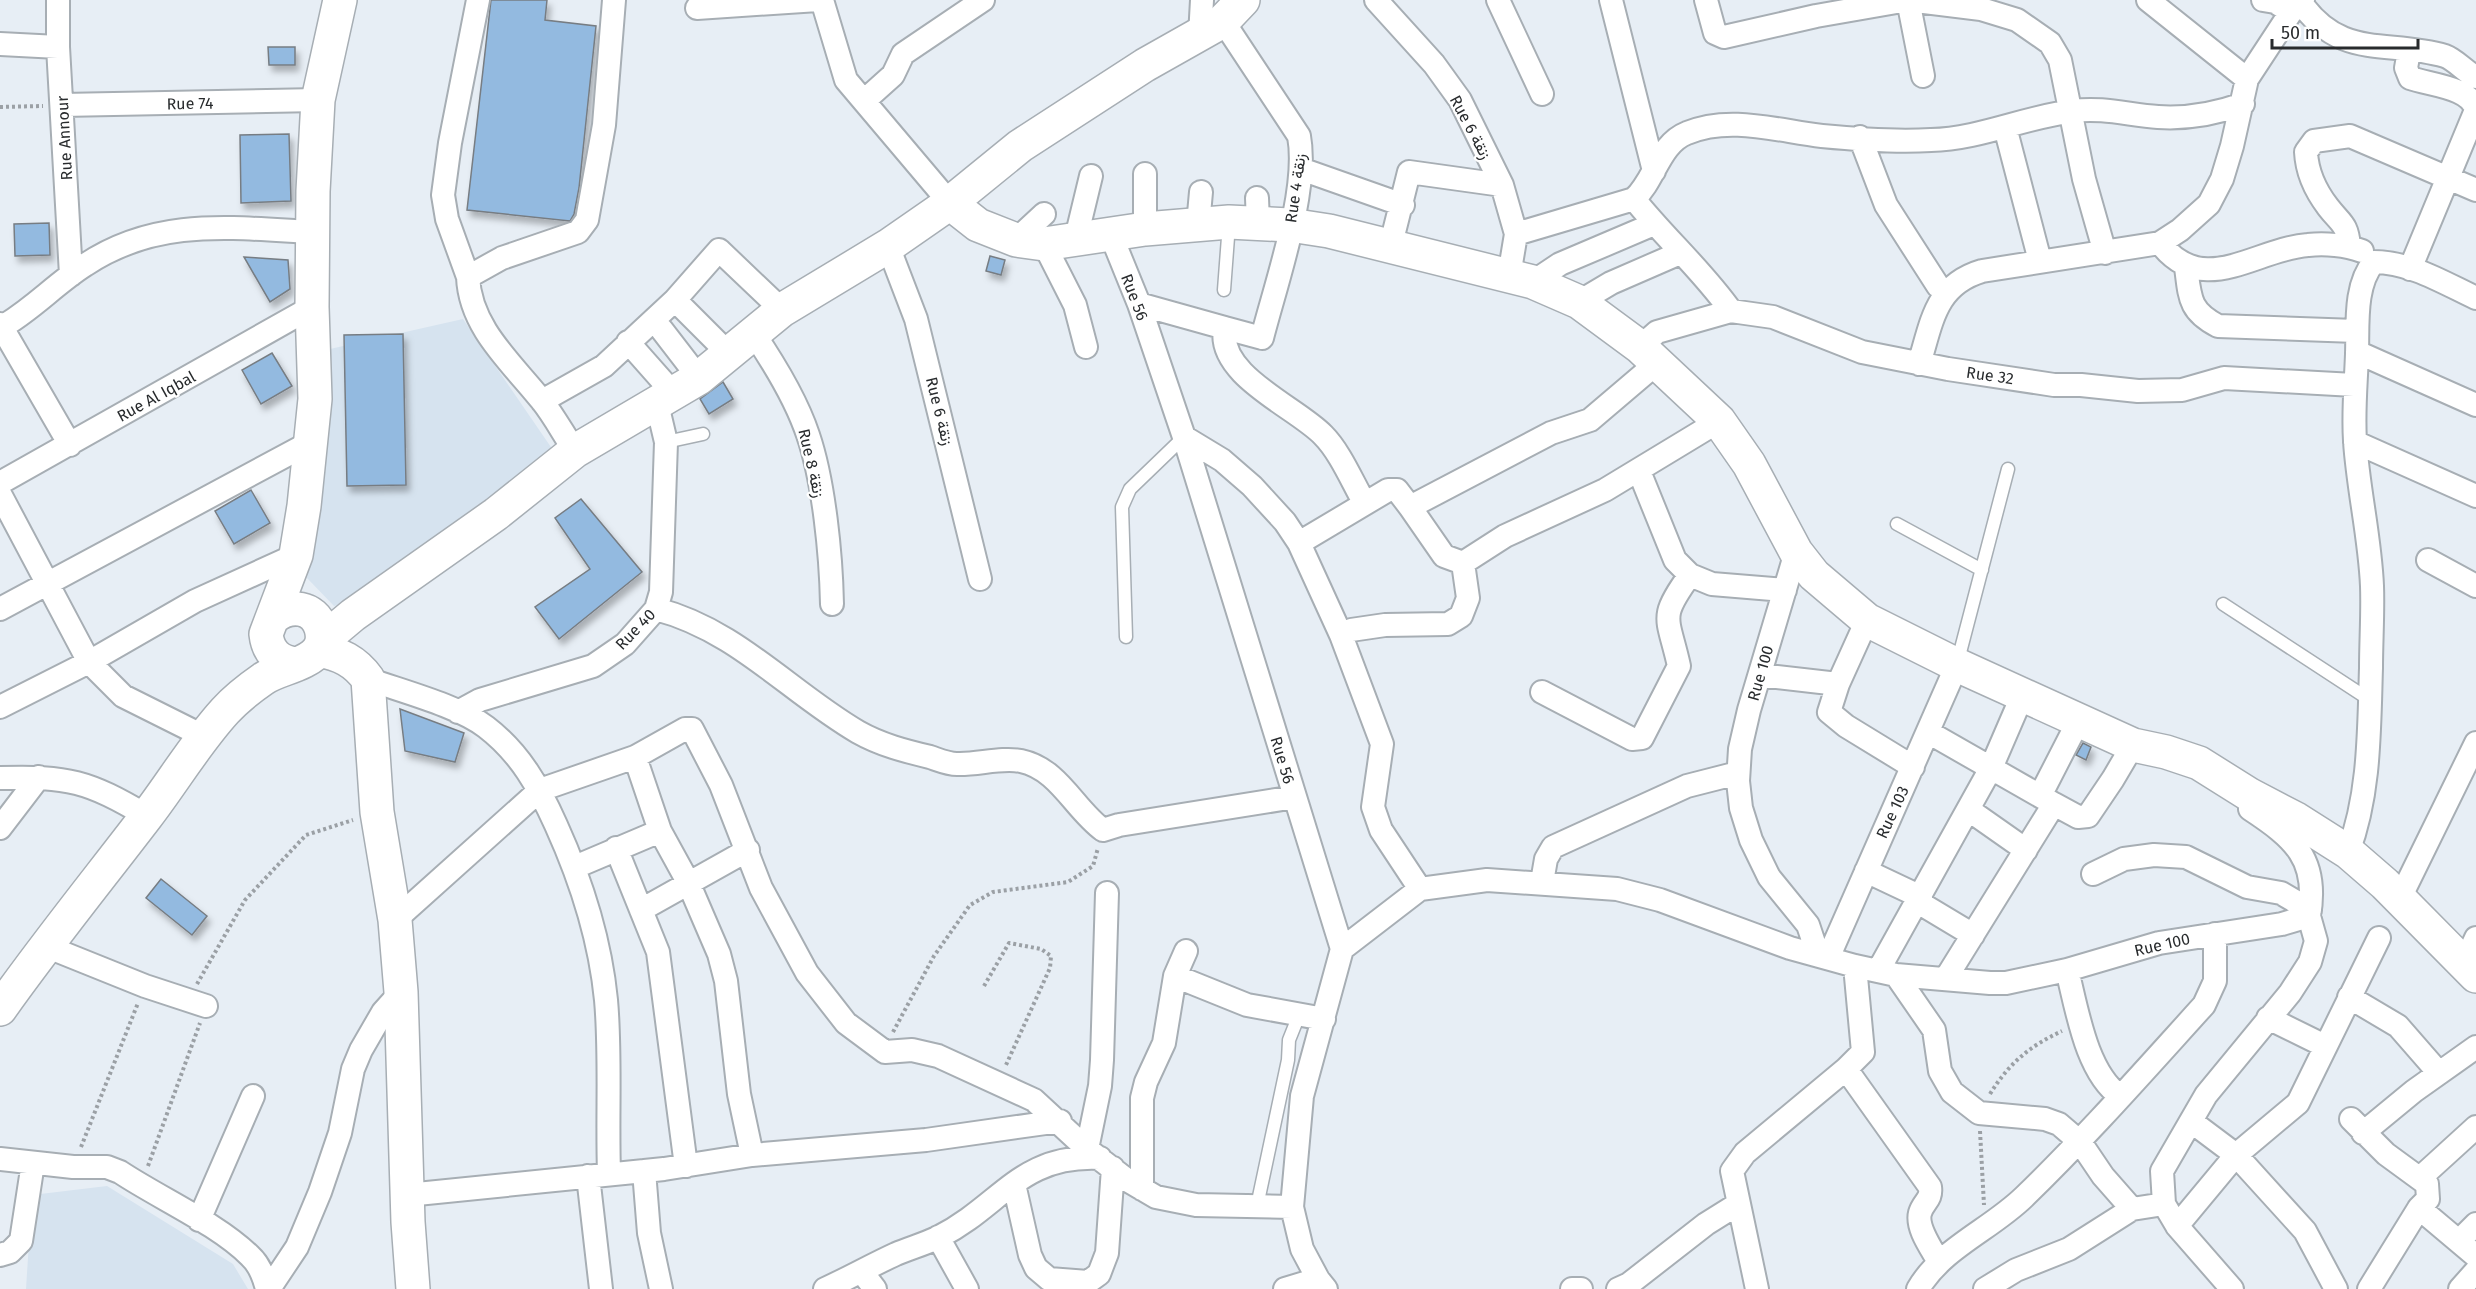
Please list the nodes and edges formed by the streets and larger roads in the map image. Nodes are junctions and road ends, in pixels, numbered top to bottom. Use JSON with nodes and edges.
{"nodes":[{"id":1,"x":58,"y":0,"type":"edge"},
{"id":2,"x":340,"y":0,"type":"edge"},
{"id":3,"x":478,"y":0,"type":"edge"},
{"id":4,"x":614,"y":0,"type":"edge"},
{"id":5,"x":820,"y":0,"type":"edge"},
{"id":6,"x":983,"y":0,"type":"edge"},
{"id":7,"x":1376,"y":0,"type":"edge"},
{"id":8,"x":1498,"y":0,"type":"edge"},
{"id":9,"x":1611,"y":0,"type":"edge"},
{"id":10,"x":1706,"y":0,"type":"edge"},
{"id":11,"x":1908,"y":0,"type":"edge"},
{"id":12,"x":2148,"y":0,"type":"edge"},
{"id":13,"x":2263,"y":0,"type":"edge"},
{"id":14,"x":2298,"y":4,"type":"edge"},
{"id":15,"x":697,"y":8,"type":"dead end"},
{"id":16,"x":1805,"y":9,"type":"edge"},
{"id":17,"x":1217,"y":14,"type":"edge"},
{"id":18,"x":0,"y":44,"type":"edge"},
{"id":19,"x":58,"y":47,"type":"junction"},
{"id":20,"x":2409,"y":51,"type":"junction"},
{"id":21,"x":1923,"y":76,"type":"dead end"},
{"id":22,"x":2476,"y":77,"type":"edge"},
{"id":23,"x":2247,"y":79,"type":"junction"},
{"id":24,"x":1542,"y":94,"type":"dead end"},
{"id":25,"x":318,"y":100,"type":"junction"},
{"id":26,"x":864,"y":101,"type":"junction"},
{"id":27,"x":2243,"y":104,"type":"junction"},
{"id":28,"x":62,"y":105,"type":"junction"},
{"id":29,"x":2072,"y":111,"type":"junction"},
{"id":30,"x":2005,"y":127,"type":"junction"},
{"id":31,"x":1860,"y":137,"type":"junction"},
{"id":32,"x":1301,"y":169,"type":"junction"},
{"id":33,"x":1654,"y":171,"type":"junction"},
{"id":34,"x":1145,"y":174,"type":"dead end"},
{"id":35,"x":1091,"y":176,"type":"dead end"},
{"id":36,"x":2448,"y":176,"type":"junction"},
{"id":37,"x":1502,"y":185,"type":"junction"},
{"id":38,"x":2476,"y":190,"type":"edge"},
{"id":39,"x":1201,"y":192,"type":"dead end"},
{"id":40,"x":1634,"y":199,"type":"junction"},
{"id":41,"x":950,"y":203,"type":"junction"},
{"id":42,"x":1403,"y":205,"type":"junction"},
{"id":43,"x":1235,"y":217,"type":"junction"},
{"id":44,"x":1654,"y":224,"type":"junction"},
{"id":45,"x":1290,"y":225,"type":"junction"},
{"id":46,"x":1144,"y":229,"type":"junction"},
{"id":47,"x":313,"y":232,"type":"junction"},
{"id":48,"x":1035,"y":233,"type":"junction"},
{"id":49,"x":1516,"y":234,"type":"junction"},
{"id":50,"x":1111,"y":235,"type":"junction"},
{"id":51,"x":1077,"y":238,"type":"junction"},
{"id":52,"x":2160,"y":243,"type":"junction"},
{"id":53,"x":888,"y":246,"type":"junction"},
{"id":54,"x":2349,"y":246,"type":"junction"},
{"id":55,"x":1390,"y":248,"type":"junction"},
{"id":56,"x":1680,"y":253,"type":"junction"},
{"id":57,"x":2105,"y":253,"type":"junction"},
{"id":58,"x":2040,"y":261,"type":"junction"},
{"id":59,"x":2374,"y":262,"type":"junction"},
{"id":60,"x":2186,"y":267,"type":"junction"},
{"id":61,"x":2410,"y":268,"type":"junction"},
{"id":62,"x":71,"y":275,"type":"junction"},
{"id":63,"x":468,"y":277,"type":"junction"},
{"id":64,"x":1521,"y":279,"type":"junction"},
{"id":65,"x":1946,"y":291,"type":"junction"},
{"id":66,"x":2476,"y":298,"type":"edge"},
{"id":67,"x":675,"y":300,"type":"junction"},
{"id":68,"x":1579,"y":302,"type":"junction"},
{"id":69,"x":1139,"y":304,"type":"junction"},
{"id":70,"x":312,"y":307,"type":"junction"},
{"id":71,"x":782,"y":310,"type":"junction"},
{"id":72,"x":1731,"y":311,"type":"junction"},
{"id":73,"x":1,"y":326,"type":"edge"},
{"id":74,"x":1225,"y":328,"type":"junction"},
{"id":75,"x":662,"y":330,"type":"dead end"},
{"id":76,"x":754,"y":334,"type":"junction"},
{"id":77,"x":1262,"y":338,"type":"junction"},
{"id":78,"x":628,"y":342,"type":"junction"},
{"id":79,"x":2356,"y":342,"type":"junction"},
{"id":80,"x":1086,"y":346,"type":"dead end"},
{"id":81,"x":729,"y":354,"type":"junction"},
{"id":82,"x":1649,"y":355,"type":"junction"},
{"id":83,"x":1919,"y":364,"type":"junction"},
{"id":84,"x":1244,"y":373,"type":"junction"},
{"id":85,"x":2354,"y":385,"type":"junction"},
{"id":86,"x":677,"y":392,"type":"junction"},
{"id":87,"x":542,"y":401,"type":"junction"},
{"id":88,"x":2476,"y":405,"type":"edge"},
{"id":89,"x":1719,"y":421,"type":"junction"},
{"id":90,"x":1184,"y":437,"type":"junction"},
{"id":91,"x":311,"y":442,"type":"junction"},
{"id":92,"x":2355,"y":442,"type":"junction"},
{"id":93,"x":70,"y":445,"type":"junction"},
{"id":94,"x":575,"y":451,"type":"junction"},
{"id":95,"x":1639,"y":471,"type":"junction"},
{"id":96,"x":0,"y":483,"type":"edge"},
{"id":97,"x":0,"y":494,"type":"edge"},
{"id":98,"x":2476,"y":496,"type":"edge"},
{"id":99,"x":1364,"y":502,"type":"junction"},
{"id":100,"x":1410,"y":507,"type":"junction"},
{"id":101,"x":1299,"y":543,"type":"junction"},
{"id":102,"x":1796,"y":552,"type":"junction"},
{"id":103,"x":2428,"y":560,"type":"dead end"},
{"id":104,"x":1463,"y":563,"type":"junction"},
{"id":105,"x":1690,"y":574,"type":"junction"},
{"id":106,"x":980,"y":579,"type":"dead end"},
{"id":107,"x":47,"y":584,"type":"junction"},
{"id":108,"x":2476,"y":585,"type":"edge"},
{"id":109,"x":1785,"y":590,"type":"junction"},
{"id":110,"x":831,"y":604,"type":"dead end"},
{"id":111,"x":0,"y":609,"type":"edge"},
{"id":112,"x":656,"y":609,"type":"junction"},
{"id":113,"x":1867,"y":620,"type":"junction"},
{"id":114,"x":295,"y":627,"type":"junction"},
{"id":115,"x":1341,"y":635,"type":"junction"},
{"id":116,"x":89,"y":662,"type":"junction"},
{"id":117,"x":1957,"y":665,"type":"junction"},
{"id":118,"x":1760,"y":675,"type":"junction"},
{"id":119,"x":368,"y":679,"type":"junction"},
{"id":120,"x":1838,"y":684,"type":"junction"},
{"id":121,"x":1542,"y":692,"type":"dead end"},
{"id":122,"x":2023,"y":694,"type":"junction"},
{"id":123,"x":0,"y":707,"type":"edge"},
{"id":124,"x":458,"y":712,"type":"junction"},
{"id":125,"x":2079,"y":720,"type":"junction"},
{"id":126,"x":1928,"y":732,"type":"junction"},
{"id":127,"x":203,"y":736,"type":"junction"},
{"id":128,"x":2476,"y":743,"type":"edge"},
{"id":129,"x":2133,"y":745,"type":"junction"},
{"id":130,"x":635,"y":757,"type":"junction"},
{"id":131,"x":2199,"y":764,"type":"junction"},
{"id":132,"x":1913,"y":767,"type":"junction"},
{"id":133,"x":1991,"y":768,"type":"junction"},
{"id":134,"x":1738,"y":773,"type":"junction"},
{"id":135,"x":39,"y":777,"type":"junction"},
{"id":136,"x":0,"y":778,"type":"edge"},
{"id":137,"x":540,"y":790,"type":"junction"},
{"id":138,"x":1295,"y":797,"type":"junction"},
{"id":139,"x":2047,"y":800,"type":"junction"},
{"id":140,"x":1969,"y":810,"type":"junction"},
{"id":141,"x":147,"y":816,"type":"junction"},
{"id":142,"x":0,"y":828,"type":"edge"},
{"id":143,"x":660,"y":831,"type":"junction"},
{"id":144,"x":616,"y":848,"type":"junction"},
{"id":145,"x":748,"y":850,"type":"junction"},
{"id":146,"x":2026,"y":850,"type":"junction"},
{"id":147,"x":2348,"y":852,"type":"junction"},
{"id":148,"x":575,"y":867,"type":"junction"},
{"id":149,"x":1866,"y":871,"type":"junction"},
{"id":150,"x":2092,"y":874,"type":"dead end"},
{"id":151,"x":688,"y":882,"type":"junction"},
{"id":152,"x":1542,"y":882,"type":"junction"},
{"id":153,"x":1420,"y":889,"type":"junction"},
{"id":154,"x":1107,"y":893,"type":"dead end"},
{"id":155,"x":2400,"y":898,"type":"junction"},
{"id":156,"x":1920,"y":900,"type":"junction"},
{"id":157,"x":641,"y":910,"type":"junction"},
{"id":158,"x":2309,"y":913,"type":"junction"},
{"id":159,"x":395,"y":920,"type":"junction"},
{"id":160,"x":1973,"y":934,"type":"junction"},
{"id":161,"x":2215,"y":934,"type":"junction"},
{"id":162,"x":2379,"y":938,"type":"dead end"},
{"id":163,"x":48,"y":947,"type":"junction"},
{"id":164,"x":1342,"y":949,"type":"junction"},
{"id":165,"x":1186,"y":951,"type":"dead end"},
{"id":166,"x":1823,"y":956,"type":"junction"},
{"id":167,"x":2472,"y":959,"type":"edge"},
{"id":168,"x":1855,"y":966,"type":"junction"},
{"id":169,"x":2067,"y":970,"type":"junction"},
{"id":170,"x":1887,"y":973,"type":"junction"},
{"id":171,"x":1175,"y":976,"type":"junction"},
{"id":172,"x":1946,"y":978,"type":"junction"},
{"id":173,"x":401,"y":992,"type":"junction"},
{"id":174,"x":2349,"y":997,"type":"junction"},
{"id":175,"x":197,"y":1003,"type":"road end"},
{"id":176,"x":0,"y":1009,"type":"edge"},
{"id":177,"x":2268,"y":1018,"type":"junction"},
{"id":178,"x":1324,"y":1019,"type":"junction"},
{"id":179,"x":2325,"y":1046,"type":"junction"},
{"id":180,"x":2476,"y":1047,"type":"edge"},
{"id":181,"x":1846,"y":1069,"type":"junction"},
{"id":182,"x":2439,"y":1073,"type":"junction"},
{"id":183,"x":253,"y":1096,"type":"dead end"},
{"id":184,"x":2120,"y":1096,"type":"junction"},
{"id":185,"x":1060,"y":1122,"type":"junction"},
{"id":186,"x":2192,"y":1122,"type":"junction"},
{"id":187,"x":2476,"y":1127,"type":"edge"},
{"id":188,"x":2080,"y":1142,"type":"junction"},
{"id":189,"x":752,"y":1155,"type":"junction"},
{"id":190,"x":2236,"y":1155,"type":"junction"},
{"id":191,"x":1100,"y":1158,"type":"junction"},
{"id":192,"x":0,"y":1159,"type":"edge"},
{"id":193,"x":33,"y":1163,"type":"junction"},
{"id":194,"x":686,"y":1166,"type":"junction"},
{"id":195,"x":644,"y":1171,"type":"junction"},
{"id":196,"x":598,"y":1174,"type":"junction"},
{"id":197,"x":2420,"y":1178,"type":"junction"},
{"id":198,"x":1014,"y":1184,"type":"junction"},
{"id":199,"x":1142,"y":1189,"type":"junction"},
{"id":200,"x":407,"y":1195,"type":"junction"},
{"id":201,"x":1738,"y":1204,"type":"junction"},
{"id":202,"x":2164,"y":1204,"type":"junction"},
{"id":203,"x":1292,"y":1207,"type":"junction"},
{"id":204,"x":2132,"y":1209,"type":"junction"},
{"id":205,"x":2419,"y":1209,"type":"junction"},
{"id":206,"x":200,"y":1220,"type":"junction"},
{"id":207,"x":2476,"y":1224,"type":"edge"},
{"id":208,"x":2177,"y":1226,"type":"junction"},
{"id":209,"x":938,"y":1237,"type":"junction"},
{"id":210,"x":2468,"y":1249,"type":"edge"},
{"id":211,"x":0,"y":1255,"type":"edge"},
{"id":212,"x":1939,"y":1262,"type":"junction"},
{"id":213,"x":2476,"y":1271,"type":"edge"},
{"id":214,"x":869,"y":1280,"type":"edge"},
{"id":215,"x":1322,"y":1284,"type":"edge"},
{"id":216,"x":2227,"y":1287,"type":"edge"},
{"id":217,"x":268,"y":1289,"type":"edge"},
{"id":218,"x":413,"y":1289,"type":"edge"},
{"id":219,"x":601,"y":1289,"type":"edge"},
{"id":220,"x":661,"y":1289,"type":"edge"},
{"id":221,"x":825,"y":1289,"type":"edge"},
{"id":222,"x":967,"y":1289,"type":"edge"},
{"id":223,"x":1286,"y":1289,"type":"edge"},
{"id":224,"x":1572,"y":1289,"type":"edge"},
{"id":225,"x":1581,"y":1289,"type":"edge"},
{"id":226,"x":1618,"y":1289,"type":"edge"},
{"id":227,"x":1757,"y":1289,"type":"edge"},
{"id":228,"x":1918,"y":1289,"type":"edge"},
{"id":229,"x":1985,"y":1289,"type":"edge"},
{"id":230,"x":2336,"y":1289,"type":"edge"},
{"id":231,"x":2369,"y":1289,"type":"edge"},
{"id":232,"x":2460,"y":1289,"type":"edge"}],
"edges":[{"from":1,"to":19,"type":"street","name":"Rue Annour"},
{"from":2,"to":25,"type":"street"},
{"from":3,"to":63,"type":"street"},
{"from":4,"to":63,"type":"street"},
{"from":5,"to":15,"type":"street"},
{"from":5,"to":26,"type":"street"},
{"from":6,"to":26,"type":"street"},
{"from":7,"to":37,"type":"street","name":"Rue 6 زنقة"},
{"from":8,"to":24,"type":"street"},
{"from":9,"to":33,"type":"street"},
{"from":10,"to":16,"type":"street"},
{"from":11,"to":16,"type":"street"},
{"from":11,"to":21,"type":"street"},
{"from":11,"to":29,"type":"street"},
{"from":12,"to":23,"type":"street"},
{"from":13,"to":14,"type":"street"},
{"from":14,"to":20,"type":"street"},
{"from":14,"to":23,"type":"street"},
{"from":17,"to":32,"type":"street","name":"Rue 4 زنقة"},
{"from":17,"to":41,"type":"street"},
{"from":18,"to":19,"type":"street"},
{"from":19,"to":28,"type":"street","name":"Rue Annour"},
{"from":20,"to":22,"type":"street"},
{"from":20,"to":36,"type":"street"},
{"from":23,"to":27,"type":"street"},
{"from":25,"to":28,"type":"street","name":"Rue 74"},
{"from":25,"to":47,"type":"street"},
{"from":26,"to":41,"type":"street"},
{"from":27,"to":29,"type":"street"},
{"from":27,"to":52,"type":"street"},
{"from":28,"to":62,"type":"street","name":"Rue Annour"},
{"from":29,"to":30,"type":"street"},
{"from":29,"to":57,"type":"street"},
{"from":30,"to":31,"type":"street"},
{"from":30,"to":58,"type":"street"},
{"from":31,"to":33,"type":"street"},
{"from":31,"to":65,"type":"street"},
{"from":32,"to":42,"type":"street"},
{"from":32,"to":45,"type":"street","name":"Rue 4 زنقة"},
{"from":33,"to":40,"type":"street"},
{"from":34,"to":46,"type":"street"},
{"from":35,"to":51,"type":"street"},
{"from":36,"to":38,"type":"street"},
{"from":36,"to":54,"type":"street"},
{"from":36,"to":61,"type":"street"},
{"from":37,"to":42,"type":"street"},
{"from":37,"to":49,"type":"street","name":"Rue 6 زنقة"},
{"from":39,"to":43,"type":"street"},
{"from":40,"to":44,"type":"street"},
{"from":40,"to":49,"type":"street"},
{"from":41,"to":48,"type":"street"},
{"from":41,"to":53,"type":"street"},
{"from":42,"to":55,"type":"street"},
{"from":43,"to":45,"type":"street"},
{"from":43,"to":46,"type":"street"},
{"from":44,"to":56,"type":"street"},
{"from":44,"to":64,"type":"street"},
{"from":45,"to":55,"type":"street"},
{"from":45,"to":77,"type":"street","name":"Rue 4 زنقة"},
{"from":46,"to":50,"type":"street"},
{"from":47,"to":62,"type":"street"},
{"from":47,"to":70,"type":"street"},
{"from":48,"to":51,"type":"street"},
{"from":48,"to":80,"type":"street"},
{"from":49,"to":64,"type":"street","name":"Rue 6 زنقة"},
{"from":50,"to":51,"type":"street"},
{"from":50,"to":69,"type":"street","name":"Rue 56"},
{"from":52,"to":57,"type":"street"},
{"from":52,"to":60,"type":"street"},
{"from":53,"to":71,"type":"street"},
{"from":53,"to":106,"type":"street","name":"Rue 6 زنقة"},
{"from":54,"to":59,"type":"street"},
{"from":54,"to":60,"type":"street"},
{"from":55,"to":64,"type":"street"},
{"from":56,"to":68,"type":"street"},
{"from":56,"to":72,"type":"street"},
{"from":57,"to":58,"type":"street"},
{"from":58,"to":65,"type":"street"},
{"from":59,"to":61,"type":"street"},
{"from":59,"to":79,"type":"street"},
{"from":60,"to":79,"type":"street"},
{"from":61,"to":66,"type":"street"},
{"from":62,"to":73,"type":"street"},
{"from":63,"to":87,"type":"street"},
{"from":64,"to":68,"type":"street"},
{"from":65,"to":83,"type":"street"},
{"from":67,"to":71,"type":"street"},
{"from":67,"to":78,"type":"street"},
{"from":67,"to":81,"type":"street"},
{"from":68,"to":82,"type":"street"},
{"from":69,"to":74,"type":"street"},
{"from":69,"to":90,"type":"street","name":"Rue 56"},
{"from":70,"to":91,"type":"street"},
{"from":70,"to":93,"type":"street","name":"Rue Al Iqbal"},
{"from":71,"to":76,"type":"street"},
{"from":72,"to":82,"type":"street","name":"Rue 32"},
{"from":72,"to":83,"type":"street","name":"Rue 32"},
{"from":73,"to":93,"type":"street"},
{"from":74,"to":77,"type":"street"},
{"from":74,"to":84,"type":"street"},
{"from":75,"to":86,"type":"street"},
{"from":76,"to":81,"type":"street"},
{"from":76,"to":110,"type":"street","name":"Rue 8 زنقة"},
{"from":77,"to":84,"type":"street","name":"Rue 4 زنقة"},
{"from":78,"to":86,"type":"street"},
{"from":78,"to":87,"type":"street"},
{"from":79,"to":85,"type":"street"},
{"from":79,"to":88,"type":"street"},
{"from":81,"to":86,"type":"street"},
{"from":82,"to":89,"type":"street"},
{"from":82,"to":100,"type":"street","name":"Rue 32"},
{"from":83,"to":85,"type":"street","name":"Rue 32"},
{"from":84,"to":99,"type":"street"},
{"from":85,"to":92,"type":"street"},
{"from":86,"to":94,"type":"street"},
{"from":86,"to":112,"type":"street","name":"Rue 40"},
{"from":87,"to":94,"type":"street"},
{"from":89,"to":95,"type":"street"},
{"from":89,"to":102,"type":"street"},
{"from":90,"to":101,"type":"street"},
{"from":90,"to":138,"type":"street","name":"Rue 56"},
{"from":91,"to":107,"type":"street"},
{"from":91,"to":114,"type":"street"},
{"from":92,"to":98,"type":"street"},
{"from":92,"to":147,"type":"street"},
{"from":93,"to":96,"type":"street","name":"Rue Al Iqbal"},
{"from":94,"to":114,"type":"street"},
{"from":95,"to":104,"type":"street"},
{"from":95,"to":105,"type":"street"},
{"from":97,"to":107,"type":"street"},
{"from":99,"to":100,"type":"street"},
{"from":99,"to":101,"type":"street"},
{"from":100,"to":104,"type":"street"},
{"from":101,"to":115,"type":"street"},
{"from":102,"to":109,"type":"street","name":"Rue 100"},
{"from":102,"to":113,"type":"street"},
{"from":103,"to":108,"type":"street"},
{"from":104,"to":115,"type":"street"},
{"from":105,"to":109,"type":"street"},
{"from":105,"to":121,"type":"street"},
{"from":107,"to":111,"type":"street"},
{"from":107,"to":116,"type":"street"},
{"from":109,"to":118,"type":"street","name":"Rue 100"},
{"from":112,"to":124,"type":"street","name":"Rue 40"},
{"from":112,"to":138,"type":"street"},
{"from":113,"to":117,"type":"street"},
{"from":113,"to":120,"type":"street"},
{"from":114,"to":116,"type":"street"},
{"from":114,"to":119,"type":"street"},
{"from":114,"to":127,"type":"street"},
{"from":115,"to":153,"type":"street"},
{"from":116,"to":123,"type":"street"},
{"from":116,"to":127,"type":"street"},
{"from":117,"to":122,"type":"street"},
{"from":117,"to":126,"type":"street","name":"Rue 103"},
{"from":118,"to":120,"type":"street"},
{"from":118,"to":134,"type":"street","name":"Rue 100"},
{"from":119,"to":124,"type":"street"},
{"from":119,"to":159,"type":"street"},
{"from":120,"to":132,"type":"street"},
{"from":122,"to":125,"type":"street"},
{"from":122,"to":133,"type":"street"},
{"from":124,"to":137,"type":"street"},
{"from":125,"to":129,"type":"street"},
{"from":125,"to":139,"type":"street"},
{"from":126,"to":132,"type":"street","name":"Rue 103"},
{"from":126,"to":133,"type":"street"},
{"from":127,"to":141,"type":"street"},
{"from":128,"to":155,"type":"street"},
{"from":129,"to":131,"type":"street"},
{"from":129,"to":139,"type":"street"},
{"from":130,"to":137,"type":"street"},
{"from":130,"to":143,"type":"street"},
{"from":130,"to":145,"type":"street"},
{"from":131,"to":147,"type":"street"},
{"from":131,"to":158,"type":"street"},
{"from":132,"to":149,"type":"street","name":"Rue 103"},
{"from":133,"to":139,"type":"street"},
{"from":133,"to":140,"type":"street"},
{"from":134,"to":152,"type":"street"},
{"from":134,"to":166,"type":"street","name":"Rue 100"},
{"from":135,"to":136,"type":"street"},
{"from":135,"to":141,"type":"street"},
{"from":135,"to":142,"type":"street"},
{"from":137,"to":148,"type":"street"},
{"from":137,"to":159,"type":"street"},
{"from":138,"to":164,"type":"street","name":"Rue 56"},
{"from":139,"to":146,"type":"street"},
{"from":140,"to":146,"type":"street"},
{"from":140,"to":156,"type":"street"},
{"from":141,"to":163,"type":"street"},
{"from":143,"to":144,"type":"street"},
{"from":143,"to":151,"type":"street"},
{"from":144,"to":148,"type":"street"},
{"from":144,"to":157,"type":"street"},
{"from":145,"to":151,"type":"street"},
{"from":145,"to":185,"type":"street"},
{"from":146,"to":160,"type":"street"},
{"from":147,"to":155,"type":"street"},
{"from":148,"to":196,"type":"street"},
{"from":149,"to":156,"type":"street"},
{"from":149,"to":166,"type":"street","name":"Rue 103"},
{"from":150,"to":158,"type":"street"},
{"from":151,"to":157,"type":"street"},
{"from":151,"to":189,"type":"street"},
{"from":152,"to":153,"type":"street","name":"Rue 100"},
{"from":152,"to":166,"type":"street","name":"Rue 100"},
{"from":153,"to":164,"type":"street"},
{"from":154,"to":191,"type":"street"},
{"from":155,"to":167,"type":"street"},
{"from":156,"to":160,"type":"street"},
{"from":156,"to":170,"type":"street"},
{"from":157,"to":194,"type":"street"},
{"from":158,"to":161,"type":"street","name":"Rue 100"},
{"from":158,"to":177,"type":"street"},
{"from":159,"to":173,"type":"street"},
{"from":160,"to":172,"type":"street"},
{"from":161,"to":169,"type":"street","name":"Rue 100"},
{"from":161,"to":184,"type":"street"},
{"from":162,"to":174,"type":"street"},
{"from":163,"to":175,"type":"street"},
{"from":163,"to":176,"type":"street"},
{"from":164,"to":178,"type":"street"},
{"from":165,"to":171,"type":"street"},
{"from":166,"to":168,"type":"street","name":"Rue 100"},
{"from":168,"to":170,"type":"street","name":"Rue 100"},
{"from":168,"to":181,"type":"street"},
{"from":169,"to":172,"type":"street","name":"Rue 100"},
{"from":169,"to":184,"type":"street"},
{"from":170,"to":172,"type":"street","name":"Rue 100"},
{"from":170,"to":188,"type":"street"},
{"from":171,"to":178,"type":"street"},
{"from":171,"to":199,"type":"street"},
{"from":173,"to":200,"type":"street"},
{"from":173,"to":217,"type":"street"},
{"from":174,"to":179,"type":"street"},
{"from":174,"to":182,"type":"street"},
{"from":177,"to":179,"type":"street"},
{"from":177,"to":186,"type":"street"},
{"from":178,"to":203,"type":"street"},
{"from":179,"to":190,"type":"street"},
{"from":180,"to":182,"type":"street"},
{"from":181,"to":201,"type":"street"},
{"from":181,"to":212,"type":"street"},
{"from":182,"to":197,"type":"street"},
{"from":183,"to":206,"type":"street"},
{"from":184,"to":188,"type":"street"},
{"from":185,"to":189,"type":"street"},
{"from":185,"to":191,"type":"street"},
{"from":186,"to":190,"type":"street"},
{"from":186,"to":202,"type":"street"},
{"from":187,"to":197,"type":"street"},
{"from":188,"to":204,"type":"street"},
{"from":188,"to":212,"type":"street"},
{"from":189,"to":194,"type":"street"},
{"from":190,"to":208,"type":"street"},
{"from":190,"to":230,"type":"street"},
{"from":191,"to":198,"type":"street"},
{"from":191,"to":198,"type":"street"},
{"from":191,"to":199,"type":"street"},
{"from":192,"to":193,"type":"street"},
{"from":193,"to":206,"type":"street"},
{"from":193,"to":211,"type":"street"},
{"from":194,"to":195,"type":"street"},
{"from":195,"to":196,"type":"street"},
{"from":195,"to":220,"type":"street"},
{"from":196,"to":200,"type":"street"},
{"from":196,"to":219,"type":"street"},
{"from":197,"to":205,"type":"street"},
{"from":198,"to":209,"type":"street"},
{"from":199,"to":203,"type":"street"},
{"from":200,"to":218,"type":"street"},
{"from":201,"to":226,"type":"street"},
{"from":201,"to":227,"type":"street"},
{"from":202,"to":204,"type":"street"},
{"from":202,"to":208,"type":"street"},
{"from":203,"to":215,"type":"street"},
{"from":204,"to":229,"type":"street"},
{"from":205,"to":210,"type":"street"},
{"from":205,"to":231,"type":"street"},
{"from":206,"to":217,"type":"street"},
{"from":207,"to":210,"type":"street"},
{"from":208,"to":216,"type":"street"},
{"from":209,"to":214,"type":"street"},
{"from":209,"to":222,"type":"street"},
{"from":212,"to":228,"type":"street"},
{"from":213,"to":232,"type":"street"},
{"from":214,"to":221,"type":"street"},
{"from":215,"to":223,"type":"street"},
{"from":224,"to":225,"type":"street"}]}
